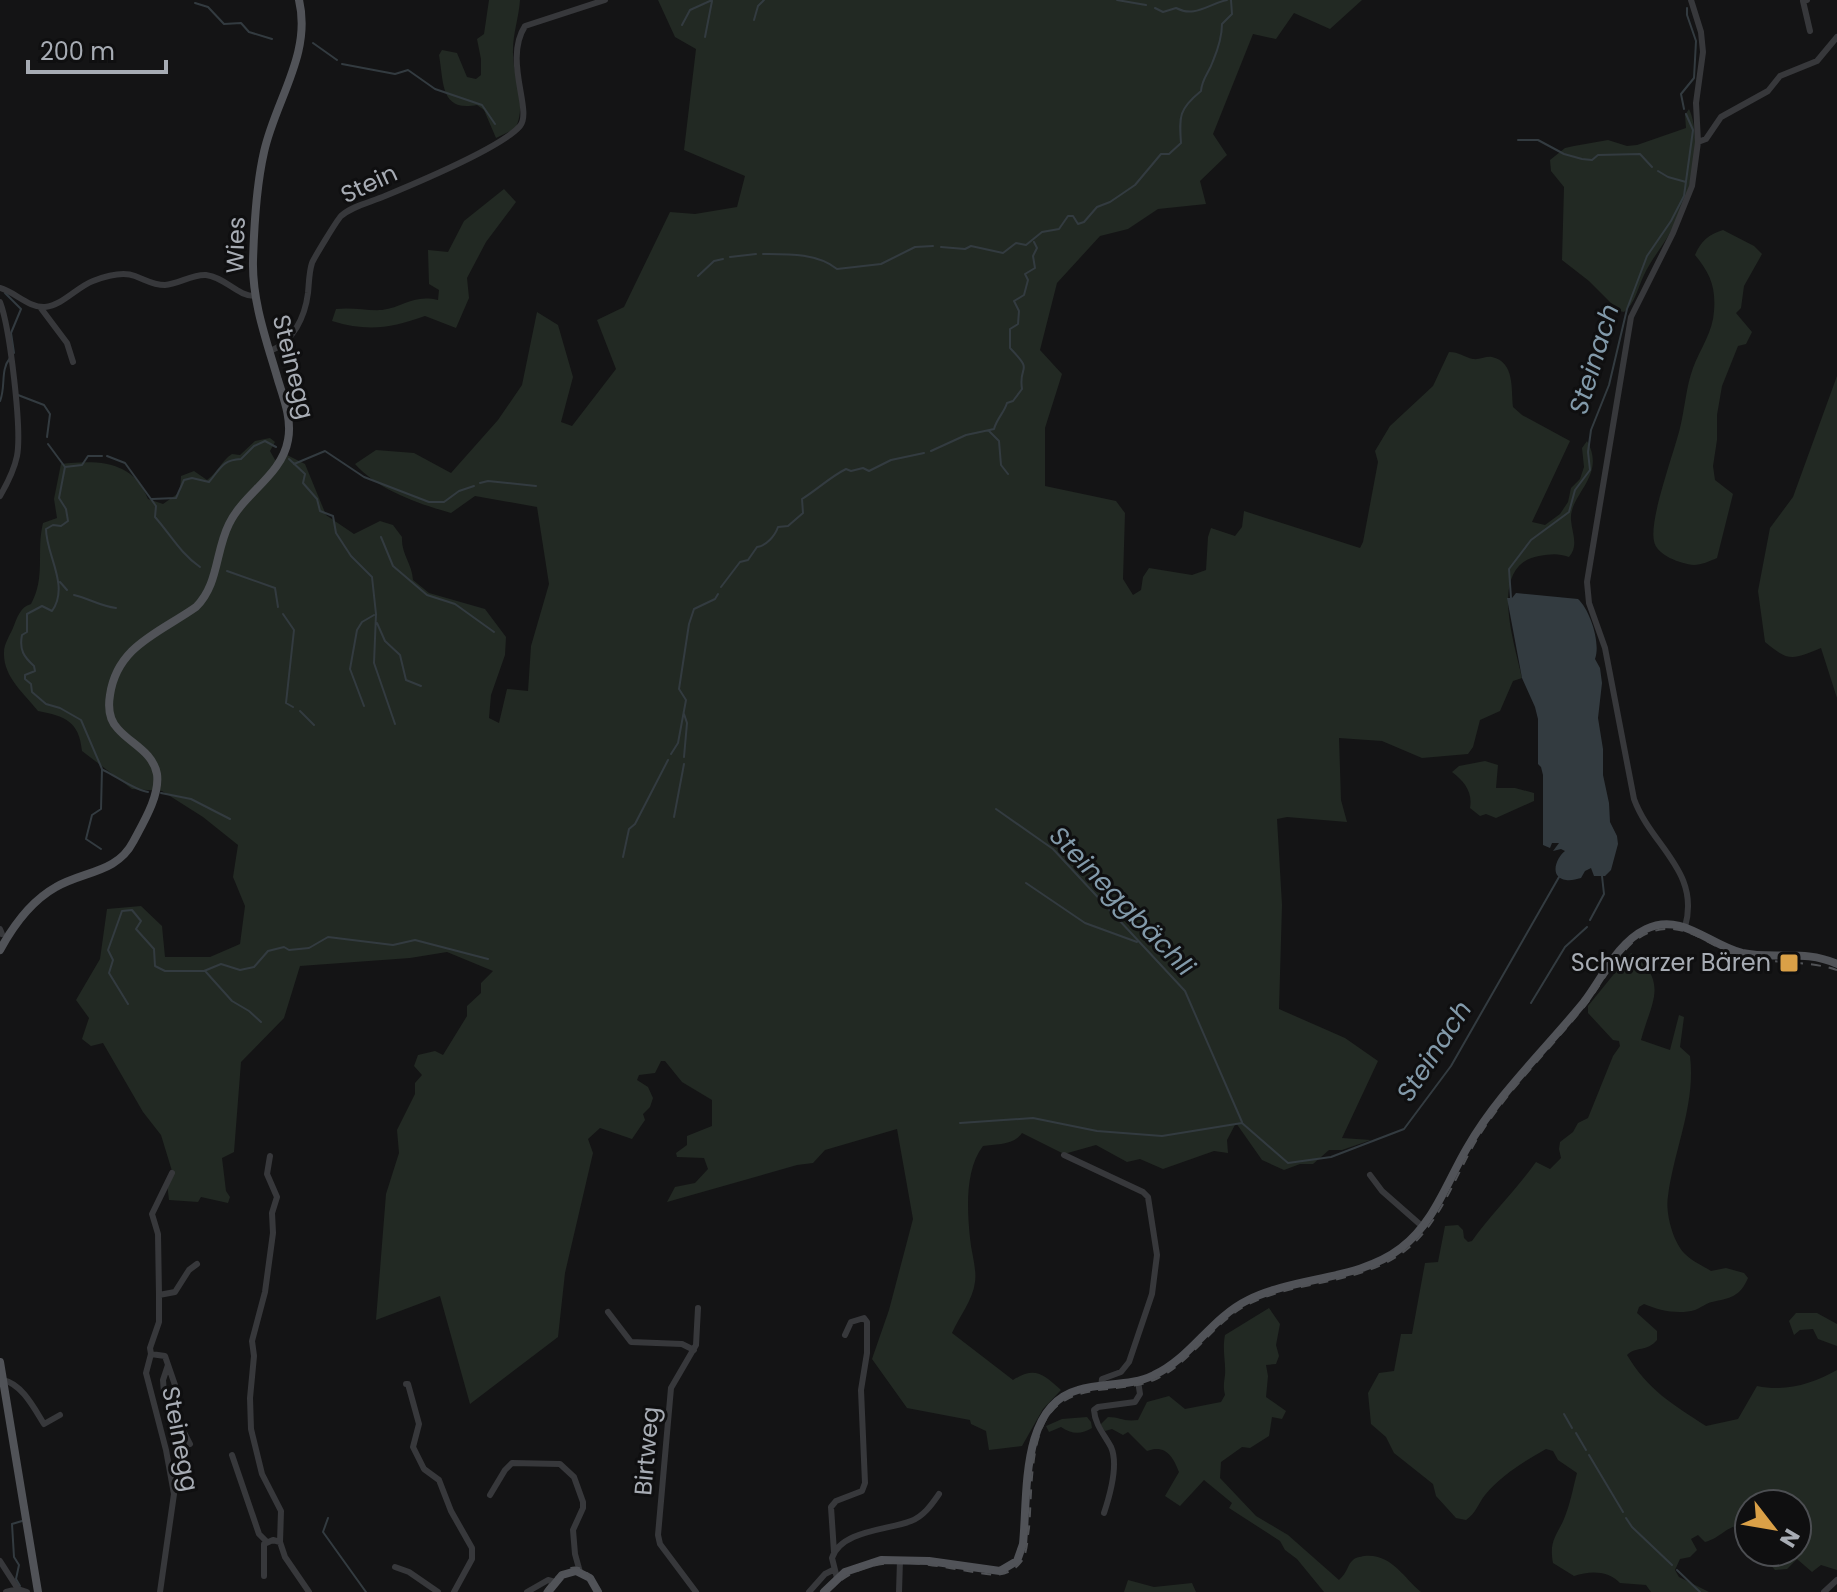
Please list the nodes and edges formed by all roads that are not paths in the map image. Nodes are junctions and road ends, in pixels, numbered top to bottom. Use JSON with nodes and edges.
{"nodes":[{"id":1,"x":299,"y":0,"type":"edge"},
{"id":2,"x":605,"y":0,"type":"edge"},
{"id":3,"x":1691,"y":0,"type":"edge"},
{"id":4,"x":1804,"y":0,"type":"edge"},
{"id":5,"x":1810,"y":31,"type":"dead end"},
{"id":6,"x":1837,"y":37,"type":"edge"},
{"id":7,"x":1698,"y":142,"type":"junction"},
{"id":8,"x":2,"y":288,"type":"edge"},
{"id":9,"x":256,"y":296,"type":"junction"},
{"id":10,"x":0,"y":302,"type":"edge"},
{"id":11,"x":40,"y":307,"type":"junction"},
{"id":12,"x":270,"y":351,"type":"junction"},
{"id":13,"x":73,"y":362,"type":"dead end"},
{"id":14,"x":0,"y":496,"type":"edge"},
{"id":15,"x":1685,"y":927,"type":"junction"},
{"id":16,"x":2,"y":933,"type":"edge"},
{"id":17,"x":0,"y":950,"type":"edge"},
{"id":18,"x":1837,"y":964,"type":"edge"},
{"id":19,"x":1064,"y":1155,"type":"dead end"},
{"id":20,"x":270,"y":1156,"type":"dead end"},
{"id":21,"x":172,"y":1173,"type":"dead end"},
{"id":22,"x":1370,"y":1175,"type":"dead end"},
{"id":23,"x":1423,"y":1227,"type":"junction"},
{"id":24,"x":197,"y":1264,"type":"dead end"},
{"id":25,"x":159,"y":1295,"type":"junction"},
{"id":26,"x":698,"y":1308,"type":"dead end"},
{"id":27,"x":608,"y":1312,"type":"dead end"},
{"id":28,"x":845,"y":1335,"type":"dead end"},
{"id":29,"x":694,"y":1350,"type":"junction"},
{"id":30,"x":151,"y":1354,"type":"junction"},
{"id":31,"x":0,"y":1362,"type":"edge"},
{"id":32,"x":168,"y":1365,"type":"junction"},
{"id":33,"x":3,"y":1380,"type":"junction"},
{"id":34,"x":1138,"y":1381,"type":"junction"},
{"id":35,"x":406,"y":1384,"type":"dead end"},
{"id":36,"x":1101,"y":1386,"type":"junction"},
{"id":37,"x":176,"y":1388,"type":"dead end"},
{"id":38,"x":60,"y":1415,"type":"dead end"},
{"id":39,"x":190,"y":1444,"type":"dead end"},
{"id":40,"x":232,"y":1455,"type":"dead end"},
{"id":41,"x":939,"y":1494,"type":"dead end"},
{"id":42,"x":490,"y":1495,"type":"dead end"},
{"id":43,"x":1104,"y":1513,"type":"dead end"},
{"id":44,"x":266,"y":1541,"type":"junction"},
{"id":45,"x":280,"y":1542,"type":"junction"},
{"id":46,"x":834,"y":1552,"type":"junction"},
{"id":47,"x":900,"y":1559,"type":"junction"},
{"id":48,"x":0,"y":1561,"type":"edge"},
{"id":49,"x":395,"y":1567,"type":"dead end"},
{"id":50,"x":580,"y":1572,"type":"junction"},
{"id":51,"x":835,"y":1574,"type":"junction"},
{"id":52,"x":264,"y":1576,"type":"dead end"},
{"id":53,"x":1837,"y":1580,"type":"edge"},
{"id":54,"x":555,"y":1582,"type":"junction"},
{"id":55,"x":18,"y":1589,"type":"junction"},
{"id":56,"x":6,"y":1592,"type":"edge"},
{"id":57,"x":27,"y":1592,"type":"edge"},
{"id":58,"x":38,"y":1592,"type":"edge"},
{"id":59,"x":160,"y":1592,"type":"edge"},
{"id":60,"x":309,"y":1592,"type":"edge"},
{"id":61,"x":438,"y":1592,"type":"edge"},
{"id":62,"x":454,"y":1592,"type":"edge"},
{"id":63,"x":527,"y":1592,"type":"edge"},
{"id":64,"x":548,"y":1592,"type":"edge"},
{"id":65,"x":598,"y":1592,"type":"edge"},
{"id":66,"x":696,"y":1592,"type":"edge"},
{"id":67,"x":809,"y":1592,"type":"edge"},
{"id":68,"x":824,"y":1592,"type":"edge"},
{"id":69,"x":899,"y":1592,"type":"edge"},
{"id":70,"x":1824,"y":1592,"type":"edge"}],
"edges":[{"from":1,"to":9,"type":"main road","name":"Wies"},
{"from":2,"to":12,"type":"street","name":"Stein"},
{"from":3,"to":7,"type":"street"},
{"from":4,"to":5,"type":"street"},
{"from":6,"to":7,"type":"street"},
{"from":7,"to":15,"type":"street"},
{"from":8,"to":11,"type":"street"},
{"from":9,"to":11,"type":"street","name":"Wies"},
{"from":9,"to":12,"type":"main road","name":"Steinegg"},
{"from":10,"to":14,"type":"street"},
{"from":11,"to":13,"type":"street"},
{"from":12,"to":16,"type":"main road","name":"Steinegg"},
{"from":15,"to":18,"type":"main road"},
{"from":15,"to":23,"type":"main road"},
{"from":16,"to":17,"type":"main road"},
{"from":19,"to":36,"type":"street"},
{"from":20,"to":45,"type":"street"},
{"from":21,"to":25,"type":"street","name":"Steinegg"},
{"from":22,"to":23,"type":"street"},
{"from":23,"to":34,"type":"main road"},
{"from":24,"to":25,"type":"street"},
{"from":25,"to":30,"type":"street","name":"Steinegg"},
{"from":26,"to":29,"type":"street","name":"Birtweg"},
{"from":27,"to":29,"type":"street"},
{"from":28,"to":46,"type":"street"},
{"from":29,"to":66,"type":"street","name":"Birtweg"},
{"from":30,"to":32,"type":"street"},
{"from":30,"to":59,"type":"street","name":"Steinegg"},
{"from":31,"to":33,"type":"main road"},
{"from":32,"to":37,"type":"street"},
{"from":32,"to":39,"type":"street"},
{"from":33,"to":38,"type":"street"},
{"from":33,"to":58,"type":"main road"},
{"from":34,"to":36,"type":"main road"},
{"from":34,"to":43,"type":"street"},
{"from":35,"to":62,"type":"street"},
{"from":36,"to":47,"type":"main road"},
{"from":40,"to":44,"type":"street"},
{"from":41,"to":46,"type":"street"},
{"from":42,"to":50,"type":"street"},
{"from":44,"to":45,"type":"street"},
{"from":44,"to":52,"type":"street"},
{"from":45,"to":60,"type":"street"},
{"from":46,"to":51,"type":"street"},
{"from":47,"to":51,"type":"main road"},
{"from":47,"to":69,"type":"street"},
{"from":48,"to":55,"type":"street"},
{"from":49,"to":61,"type":"street"},
{"from":50,"to":54,"type":"main road"},
{"from":50,"to":65,"type":"main road"},
{"from":51,"to":67,"type":"street"},
{"from":51,"to":68,"type":"main road"},
{"from":53,"to":70,"type":"street"},
{"from":54,"to":63,"type":"street"},
{"from":54,"to":64,"type":"main road"},
{"from":55,"to":56,"type":"street"},
{"from":55,"to":57,"type":"street"}]}
